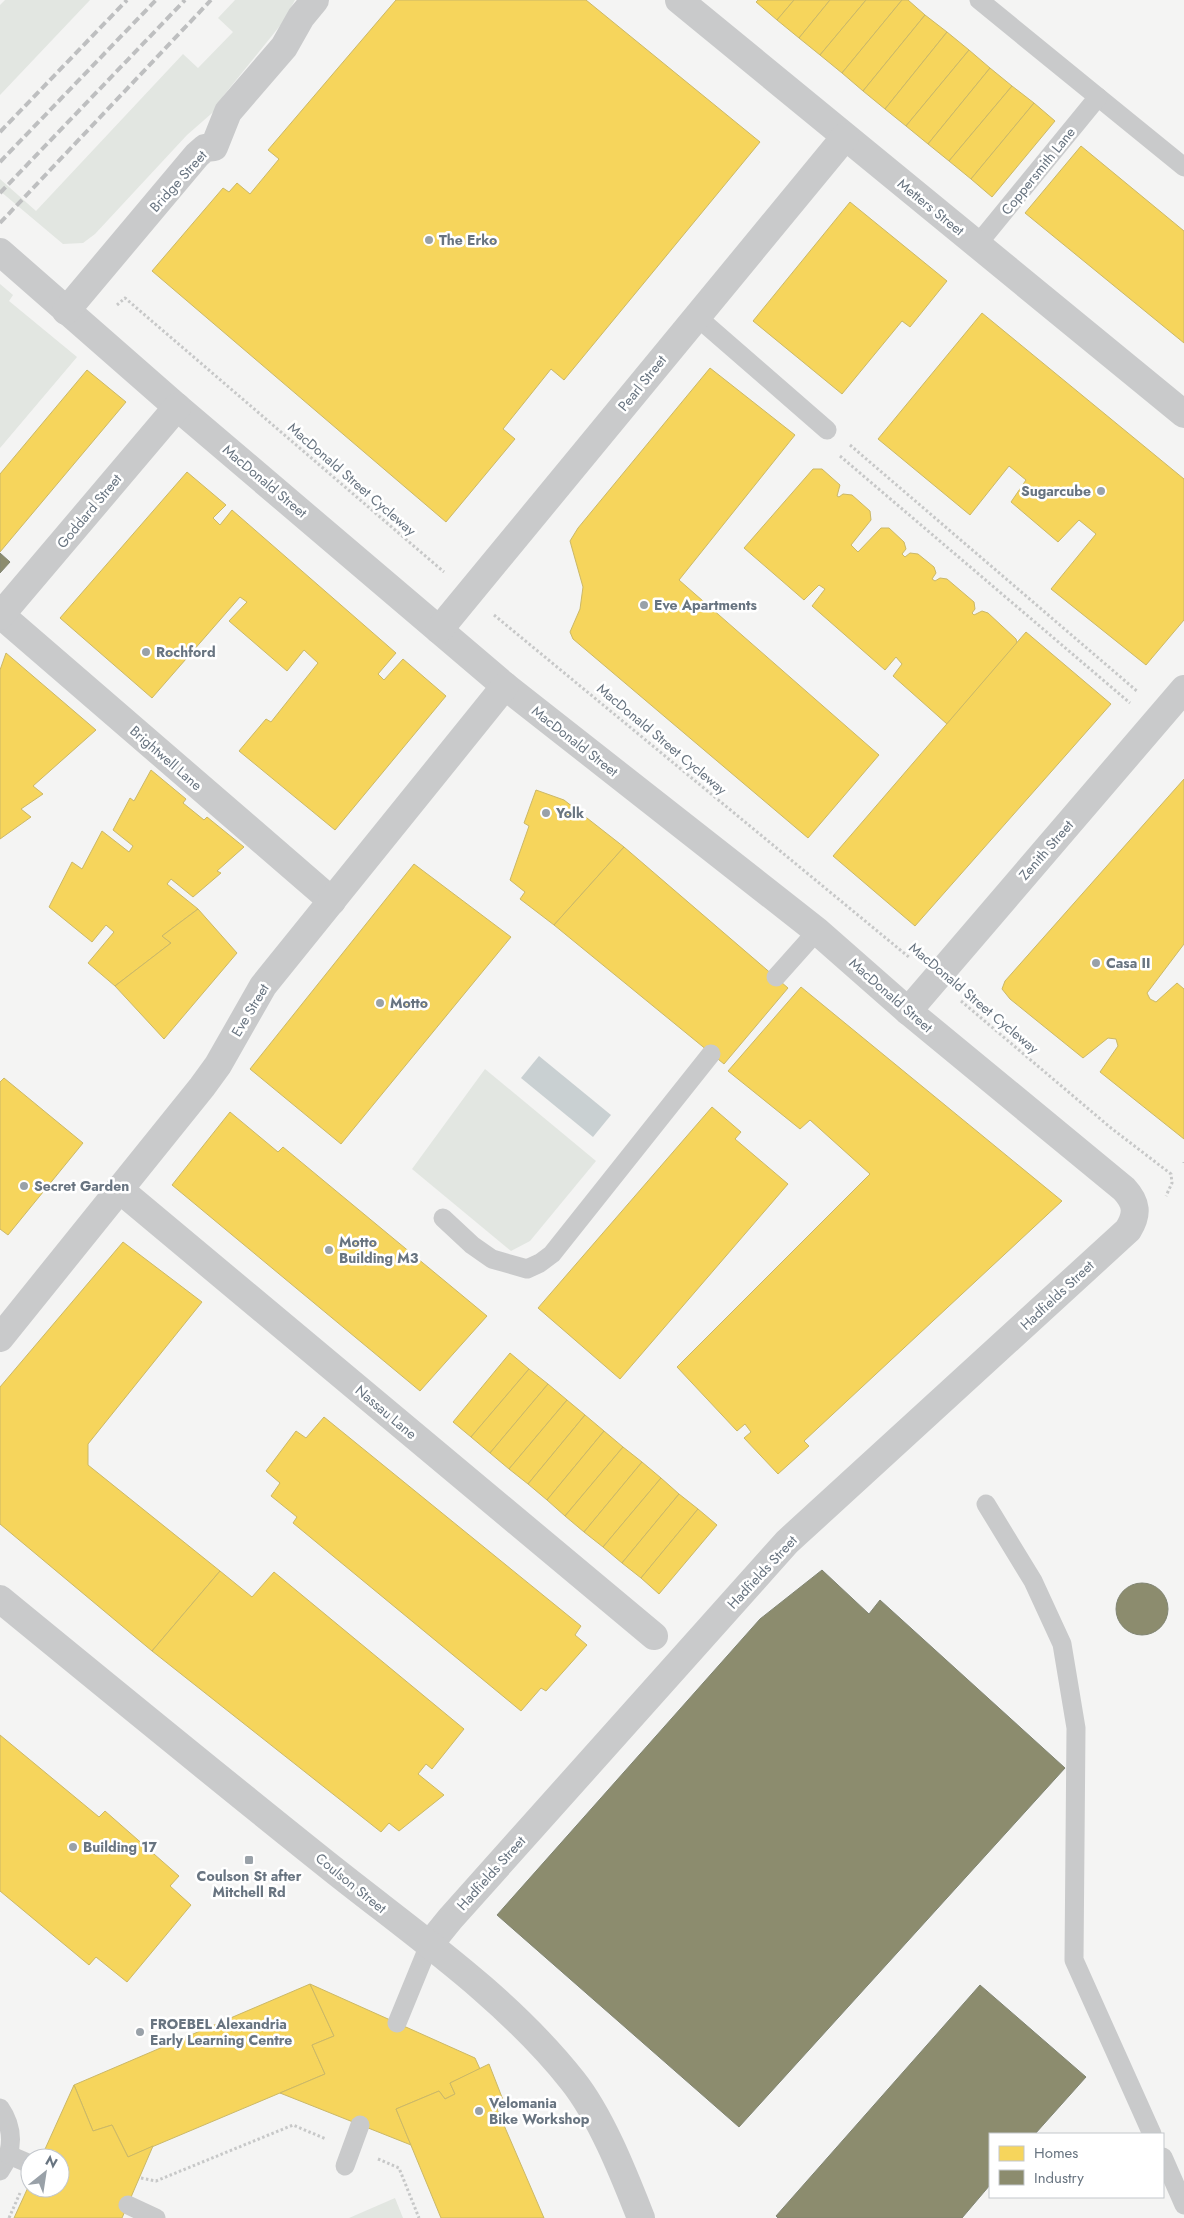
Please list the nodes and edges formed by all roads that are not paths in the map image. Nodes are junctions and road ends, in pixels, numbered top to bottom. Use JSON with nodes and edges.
{"nodes":[{"id":1,"x":315,"y":0,"type":"edge"},
{"id":2,"x":679,"y":0,"type":"edge"},
{"id":3,"x":979,"y":0,"type":"edge"},
{"id":4,"x":1098,"y":97,"type":"junction"},
{"id":5,"x":845,"y":136,"type":"junction"},
{"id":6,"x":1184,"y":167,"type":"edge"},
{"id":7,"x":977,"y":245,"type":"junction"},
{"id":8,"x":0,"y":252,"type":"edge"},
{"id":9,"x":66,"y":311,"type":"junction"},
{"id":10,"x":696,"y":316,"type":"junction"},
{"id":11,"x":177,"y":407,"type":"junction"},
{"id":12,"x":1184,"y":414,"type":"edge"},
{"id":13,"x":827,"y":430,"type":"road end"},
{"id":14,"x":0,"y":615,"type":"edge"},
{"id":15,"x":439,"y":630,"type":"junction"},
{"id":16,"x":505,"y":686,"type":"junction"},
{"id":17,"x":1184,"y":689,"type":"edge"},
{"id":18,"x":332,"y":901,"type":"junction"},
{"id":19,"x":817,"y":931,"type":"junction"},
{"id":20,"x":776,"y":978,"type":"dead end"},
{"id":21,"x":908,"y":1011,"type":"junction"},
{"id":22,"x":711,"y":1054,"type":"dead end"},
{"id":23,"x":119,"y":1189,"type":"junction"},
{"id":24,"x":443,"y":1218,"type":"dead end"},
{"id":25,"x":1128,"y":1230,"type":"joint"},
{"id":26,"x":0,"y":1338,"type":"edge"},
{"id":27,"x":986,"y":1504,"type":"dead end"},
{"id":28,"x":0,"y":1599,"type":"edge"},
{"id":29,"x":654,"y":1636,"type":"dead end"},
{"id":30,"x":428,"y":1945,"type":"junction"},
{"id":31,"x":397,"y":2023,"type":"dead end"},
{"id":32,"x":0,"y":2108,"type":"edge"},
{"id":33,"x":360,"y":2124,"type":"dead end"},
{"id":34,"x":1152,"y":2133,"type":"edge"},
{"id":35,"x":1164,"y":2159,"type":"edge"},
{"id":36,"x":4,"y":2163,"type":"edge"},
{"id":37,"x":20,"y":2164,"type":"edge"},
{"id":38,"x":344,"y":2166,"type":"dead end"},
{"id":39,"x":1184,"y":2204,"type":"edge"},
{"id":40,"x":128,"y":2205,"type":"dead end"},
{"id":41,"x":156,"y":2218,"type":"edge"},
{"id":42,"x":641,"y":2218,"type":"edge"}],
"edges":[{"from":1,"to":9,"type":"street","name":"Bridge Street"},
{"from":2,"to":5,"type":"street","name":"Metters Street"},
{"from":3,"to":4,"type":"lane"},
{"from":4,"to":6,"type":"lane"},
{"from":4,"to":7,"type":"lane","name":"Coppersmith Lane"},
{"from":5,"to":7,"type":"street","name":"Metters Street"},
{"from":5,"to":10,"type":"street","name":"Pearl Street"},
{"from":7,"to":12,"type":"street","name":"Metters Street"},
{"from":8,"to":9,"type":"street","name":"MacDonald Street"},
{"from":9,"to":11,"type":"street","name":"MacDonald Street"},
{"from":10,"to":13,"type":"lane"},
{"from":10,"to":15,"type":"street","name":"Pearl Street"},
{"from":11,"to":14,"type":"street","name":"Goddard Street"},
{"from":11,"to":15,"type":"street","name":"MacDonald Street"},
{"from":14,"to":18,"type":"street","name":"Brightwell Lane"},
{"from":15,"to":16,"type":"street","name":"MacDonald Street"},
{"from":16,"to":18,"type":"street","name":"Eve Street"},
{"from":16,"to":19,"type":"street","name":"MacDonald Street"},
{"from":17,"to":21,"type":"street","name":"Zenith Street"},
{"from":18,"to":23,"type":"street","name":"Eve Street"},
{"from":19,"to":20,"type":"lane"},
{"from":19,"to":21,"type":"street","name":"MacDonald Street"},
{"from":21,"to":25,"type":"street","name":"MacDonald Street"},
{"from":22,"to":24,"type":"lane"},
{"from":23,"to":26,"type":"street","name":"Eve Street"},
{"from":23,"to":29,"type":"street","name":"Nassau Lane"},
{"from":25,"to":30,"type":"street","name":"Hadfields Street"},
{"from":27,"to":34,"type":"lane"},
{"from":28,"to":30,"type":"street","name":"Coulson Street"},
{"from":30,"to":31,"type":"lane"},
{"from":30,"to":42,"type":"street","name":"Coulson Street"},
{"from":32,"to":36,"type":"lane"},
{"from":33,"to":38,"type":"lane"},
{"from":35,"to":39,"type":"lane"},
{"from":36,"to":37,"type":"lane"},
{"from":40,"to":41,"type":"lane"}]}
